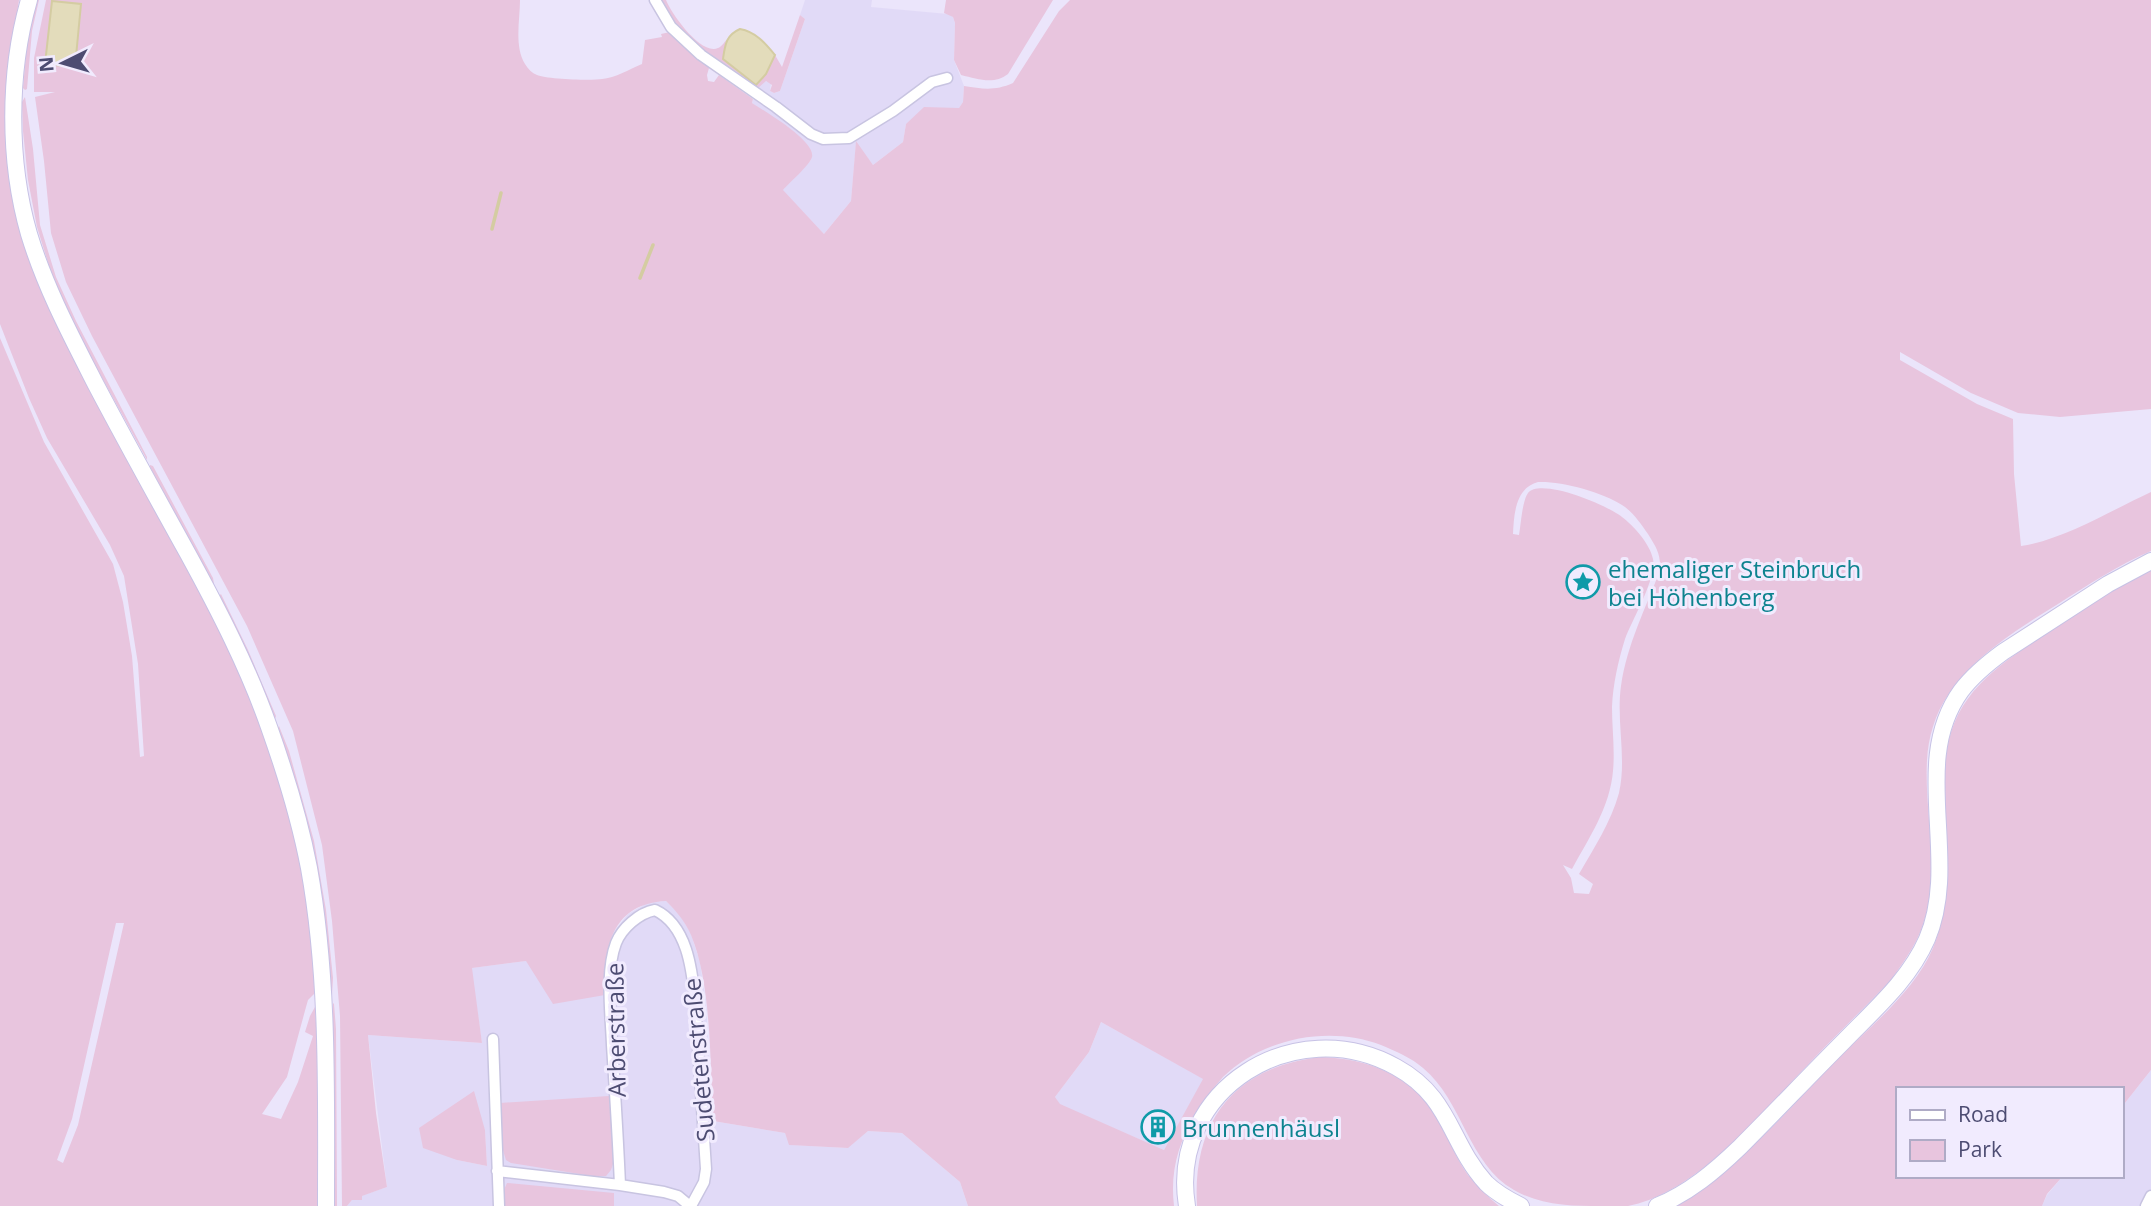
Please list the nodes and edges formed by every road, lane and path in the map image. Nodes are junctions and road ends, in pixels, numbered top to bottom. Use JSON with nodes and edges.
{"nodes":[{"id":1,"x":29,"y":0,"type":"edge"},
{"id":2,"x":655,"y":0,"type":"edge"},
{"id":3,"x":947,"y":78,"type":"dead end"},
{"id":4,"x":2151,"y":561,"type":"edge"},
{"id":5,"x":666,"y":916,"type":"joint"},
{"id":6,"x":493,"y":1039,"type":"dead end"},
{"id":7,"x":497,"y":1171,"type":"junction"},
{"id":8,"x":620,"y":1185,"type":"junction"},
{"id":9,"x":2151,"y":1196,"type":"edge"},
{"id":10,"x":326,"y":1206,"type":"edge"},
{"id":11,"x":499,"y":1206,"type":"edge"},
{"id":12,"x":691,"y":1206,"type":"edge"},
{"id":13,"x":1186,"y":1206,"type":"edge"},
{"id":14,"x":1521,"y":1206,"type":"edge"},
{"id":15,"x":1657,"y":1206,"type":"edge"},
{"id":16,"x":2146,"y":1206,"type":"edge"}],
"edges":[{"from":1,"to":10,"type":"main road"},
{"from":2,"to":3,"type":"street"},
{"from":4,"to":15,"type":"main road"},
{"from":5,"to":8,"type":"street","name":"Arberstraße"},
{"from":5,"to":12,"type":"street","name":"Sudetenstraße"},
{"from":6,"to":7,"type":"street"},
{"from":7,"to":8,"type":"street"},
{"from":7,"to":11,"type":"street"},
{"from":8,"to":12,"type":"street"},
{"from":9,"to":16,"type":"street"},
{"from":13,"to":14,"type":"main road"}]}
